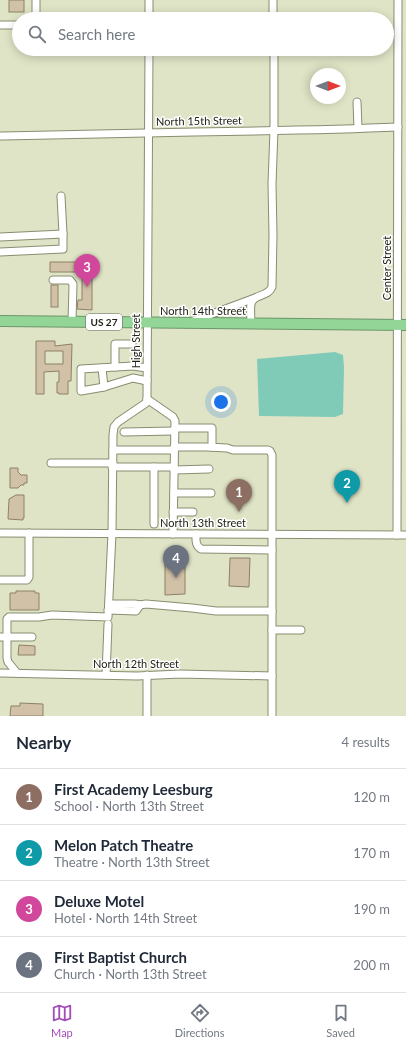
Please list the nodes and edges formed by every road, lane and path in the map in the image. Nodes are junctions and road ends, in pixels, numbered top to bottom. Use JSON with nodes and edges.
{"nodes":[{"id":1,"x":36,"y":0,"type":"edge"},
{"id":2,"x":149,"y":0,"type":"edge"},
{"id":3,"x":273,"y":0,"type":"edge"},
{"id":4,"x":398,"y":0,"type":"edge"},
{"id":5,"x":36,"y":12,"type":"edge"},
{"id":6,"x":149,"y":12,"type":"edge"},
{"id":7,"x":273,"y":12,"type":"edge"},
{"id":8,"x":0,"y":25,"type":"edge"},
{"id":9,"x":12,"y":25,"type":"edge"},
{"id":10,"x":148,"y":56,"type":"edge"},
{"id":11,"x":274,"y":56,"type":"edge"},
{"id":12,"x":357,"y":102,"type":"dead end"},
{"id":13,"x":398,"y":127,"type":"junction"},
{"id":14,"x":358,"y":128,"type":"junction"},
{"id":15,"x":274,"y":130,"type":"junction"},
{"id":16,"x":148,"y":132,"type":"junction"},
{"id":17,"x":0,"y":136,"type":"edge"},
{"id":18,"x":61,"y":196,"type":"dead end"},
{"id":19,"x":63,"y":234,"type":"junction"},
{"id":20,"x":0,"y":237,"type":"edge"},
{"id":21,"x":406,"y":243,"type":"edge"},
{"id":22,"x":398,"y":245,"type":"junction"},
{"id":23,"x":0,"y":252,"type":"edge"},
{"id":24,"x":398,"y":277,"type":"junction"},
{"id":25,"x":406,"y":279,"type":"edge"},
{"id":26,"x":53,"y":280,"type":"dead end"},
{"id":27,"x":255,"y":298,"type":"junction"},
{"id":28,"x":0,"y":321,"type":"edge"},
{"id":29,"x":72,"y":322,"type":"junction"},
{"id":30,"x":147,"y":323,"type":"junction"},
{"id":31,"x":187,"y":323,"type":"junction"},
{"id":32,"x":251,"y":324,"type":"junction"},
{"id":33,"x":402,"y":325,"type":"edge"},
{"id":34,"x":132,"y":344,"type":"dead end"},
{"id":35,"x":115,"y":366,"type":"junction"},
{"id":36,"x":102,"y":368,"type":"junction"},
{"id":37,"x":147,"y":368,"type":"junction"},
{"id":38,"x":147,"y":381,"type":"junction"},
{"id":39,"x":104,"y":387,"type":"junction"},
{"id":40,"x":147,"y":399,"type":"junction"},
{"id":41,"x":175,"y":429,"type":"junction"},
{"id":42,"x":124,"y":432,"type":"dead end"},
{"id":43,"x":212,"y":447,"type":"junction"},
{"id":44,"x":174,"y":448,"type":"junction"},
{"id":45,"x":113,"y":450,"type":"junction"},
{"id":46,"x":52,"y":463,"type":"dead end"},
{"id":47,"x":112,"y":465,"type":"junction"},
{"id":48,"x":154,"y":467,"type":"junction"},
{"id":49,"x":174,"y":468,"type":"junction"},
{"id":50,"x":209,"y":469,"type":"dead end"},
{"id":51,"x":174,"y":493,"type":"junction"},
{"id":52,"x":211,"y":493,"type":"dead end"},
{"id":53,"x":173,"y":512,"type":"junction"},
{"id":54,"x":192,"y":512,"type":"dead end"},
{"id":55,"x":154,"y":524,"type":"dead end"},
{"id":56,"x":0,"y":533,"type":"edge"},
{"id":57,"x":29,"y":533,"type":"junction"},
{"id":58,"x":112,"y":533,"type":"junction"},
{"id":59,"x":173,"y":534,"type":"junction"},
{"id":60,"x":196,"y":534,"type":"junction"},
{"id":61,"x":271,"y":534,"type":"junction"},
{"id":62,"x":397,"y":535,"type":"junction"},
{"id":63,"x":406,"y":535,"type":"edge"},
{"id":64,"x":272,"y":550,"type":"junction"},
{"id":65,"x":0,"y":580,"type":"edge"},
{"id":66,"x":272,"y":611,"type":"junction"},
{"id":67,"x":108,"y":614,"type":"junction"},
{"id":68,"x":272,"y":630,"type":"junction"},
{"id":69,"x":300,"y":630,"type":"dead end"},
{"id":70,"x":4,"y":637,"type":"edge"},
{"id":71,"x":32,"y":637,"type":"dead end"},
{"id":72,"x":0,"y":673,"type":"edge"},
{"id":73,"x":18,"y":673,"type":"junction"},
{"id":74,"x":106,"y":675,"type":"junction"},
{"id":75,"x":147,"y":676,"type":"junction"},
{"id":76,"x":272,"y":676,"type":"junction"},
{"id":77,"x":146,"y":716,"type":"edge"},
{"id":78,"x":272,"y":716,"type":"edge"}],
"edges":[{"from":1,"to":5,"type":"street"},
{"from":2,"to":6,"type":"street"},
{"from":3,"to":7,"type":"street"},
{"from":4,"to":13,"type":"street","name":"Center Street"},
{"from":8,"to":9,"type":"street"},
{"from":10,"to":16,"type":"street","name":"High Street"},
{"from":11,"to":15,"type":"street"},
{"from":12,"to":14,"type":"street"},
{"from":13,"to":14,"type":"street","name":"North 15th Street"},
{"from":13,"to":22,"type":"street","name":"Center Street"},
{"from":14,"to":15,"type":"street","name":"North 15th Street"},
{"from":15,"to":16,"type":"street","name":"North 15th Street"},
{"from":15,"to":27,"type":"street"},
{"from":16,"to":17,"type":"street","name":"North 15th Street"},
{"from":16,"to":30,"type":"street","name":"High Street"},
{"from":18,"to":19,"type":"street"},
{"from":19,"to":20,"type":"street"},
{"from":19,"to":23,"type":"street"},
{"from":21,"to":22,"type":"street"},
{"from":22,"to":24,"type":"street","name":"Center Street"},
{"from":24,"to":25,"type":"street"},
{"from":24,"to":33,"type":"street","name":"Center Street"},
{"from":26,"to":29,"type":"street"},
{"from":27,"to":31,"type":"street"},
{"from":27,"to":32,"type":"street"},
{"from":28,"to":29,"type":"highway","name":"North 14th Street","number":"US 27"},
{"from":29,"to":30,"type":"highway","name":"North 14th Street","number":"US 27"},
{"from":30,"to":31,"type":"highway","name":"North 14th Street","number":"US 27"},
{"from":30,"to":37,"type":"street","name":"High Street"},
{"from":31,"to":32,"type":"highway","name":"North 14th Street","number":"US 27"},
{"from":32,"to":33,"type":"highway","name":"North 14th Street","number":"US 27"},
{"from":33,"to":62,"type":"street","name":"Center Street"},
{"from":34,"to":35,"type":"street"},
{"from":35,"to":36,"type":"street"},
{"from":35,"to":37,"type":"street"},
{"from":36,"to":39,"type":"street"},
{"from":36,"to":39,"type":"street"},
{"from":37,"to":38,"type":"street","name":"High Street"},
{"from":38,"to":39,"type":"street"},
{"from":38,"to":40,"type":"street","name":"High Street"},
{"from":40,"to":41,"type":"street"},
{"from":40,"to":45,"type":"street"},
{"from":41,"to":42,"type":"street"},
{"from":41,"to":43,"type":"street"},
{"from":41,"to":44,"type":"street"},
{"from":43,"to":44,"type":"street"},
{"from":43,"to":61,"type":"street"},
{"from":44,"to":45,"type":"street"},
{"from":44,"to":49,"type":"street"},
{"from":45,"to":47,"type":"street"},
{"from":46,"to":47,"type":"street"},
{"from":47,"to":48,"type":"street"},
{"from":47,"to":58,"type":"street"},
{"from":48,"to":49,"type":"street"},
{"from":48,"to":55,"type":"street"},
{"from":49,"to":50,"type":"street"},
{"from":49,"to":51,"type":"street"},
{"from":51,"to":52,"type":"street"},
{"from":51,"to":53,"type":"street"},
{"from":53,"to":54,"type":"street"},
{"from":53,"to":59,"type":"street"},
{"from":56,"to":57,"type":"street","name":"North 13th Street"},
{"from":57,"to":58,"type":"street","name":"North 13th Street"},
{"from":57,"to":65,"type":"street"},
{"from":58,"to":59,"type":"street","name":"North 13th Street"},
{"from":58,"to":67,"type":"street"},
{"from":59,"to":60,"type":"street","name":"North 13th Street"},
{"from":60,"to":61,"type":"street","name":"North 13th Street"},
{"from":60,"to":64,"type":"street"},
{"from":61,"to":62,"type":"street","name":"North 13th Street"},
{"from":61,"to":64,"type":"street"},
{"from":62,"to":63,"type":"street","name":"North 13th Street"},
{"from":64,"to":66,"type":"street"},
{"from":66,"to":67,"type":"street"},
{"from":66,"to":68,"type":"street"},
{"from":67,"to":70,"type":"street"},
{"from":67,"to":74,"type":"street"},
{"from":68,"to":69,"type":"street"},
{"from":68,"to":76,"type":"street"},
{"from":70,"to":71,"type":"street"},
{"from":70,"to":73,"type":"street"},
{"from":72,"to":73,"type":"street","name":"North 12th Street"},
{"from":73,"to":74,"type":"street","name":"North 12th Street"},
{"from":74,"to":75,"type":"street","name":"North 12th Street"},
{"from":75,"to":76,"type":"street","name":"North 12th Street"},
{"from":75,"to":77,"type":"street"},
{"from":76,"to":78,"type":"street"}]}
